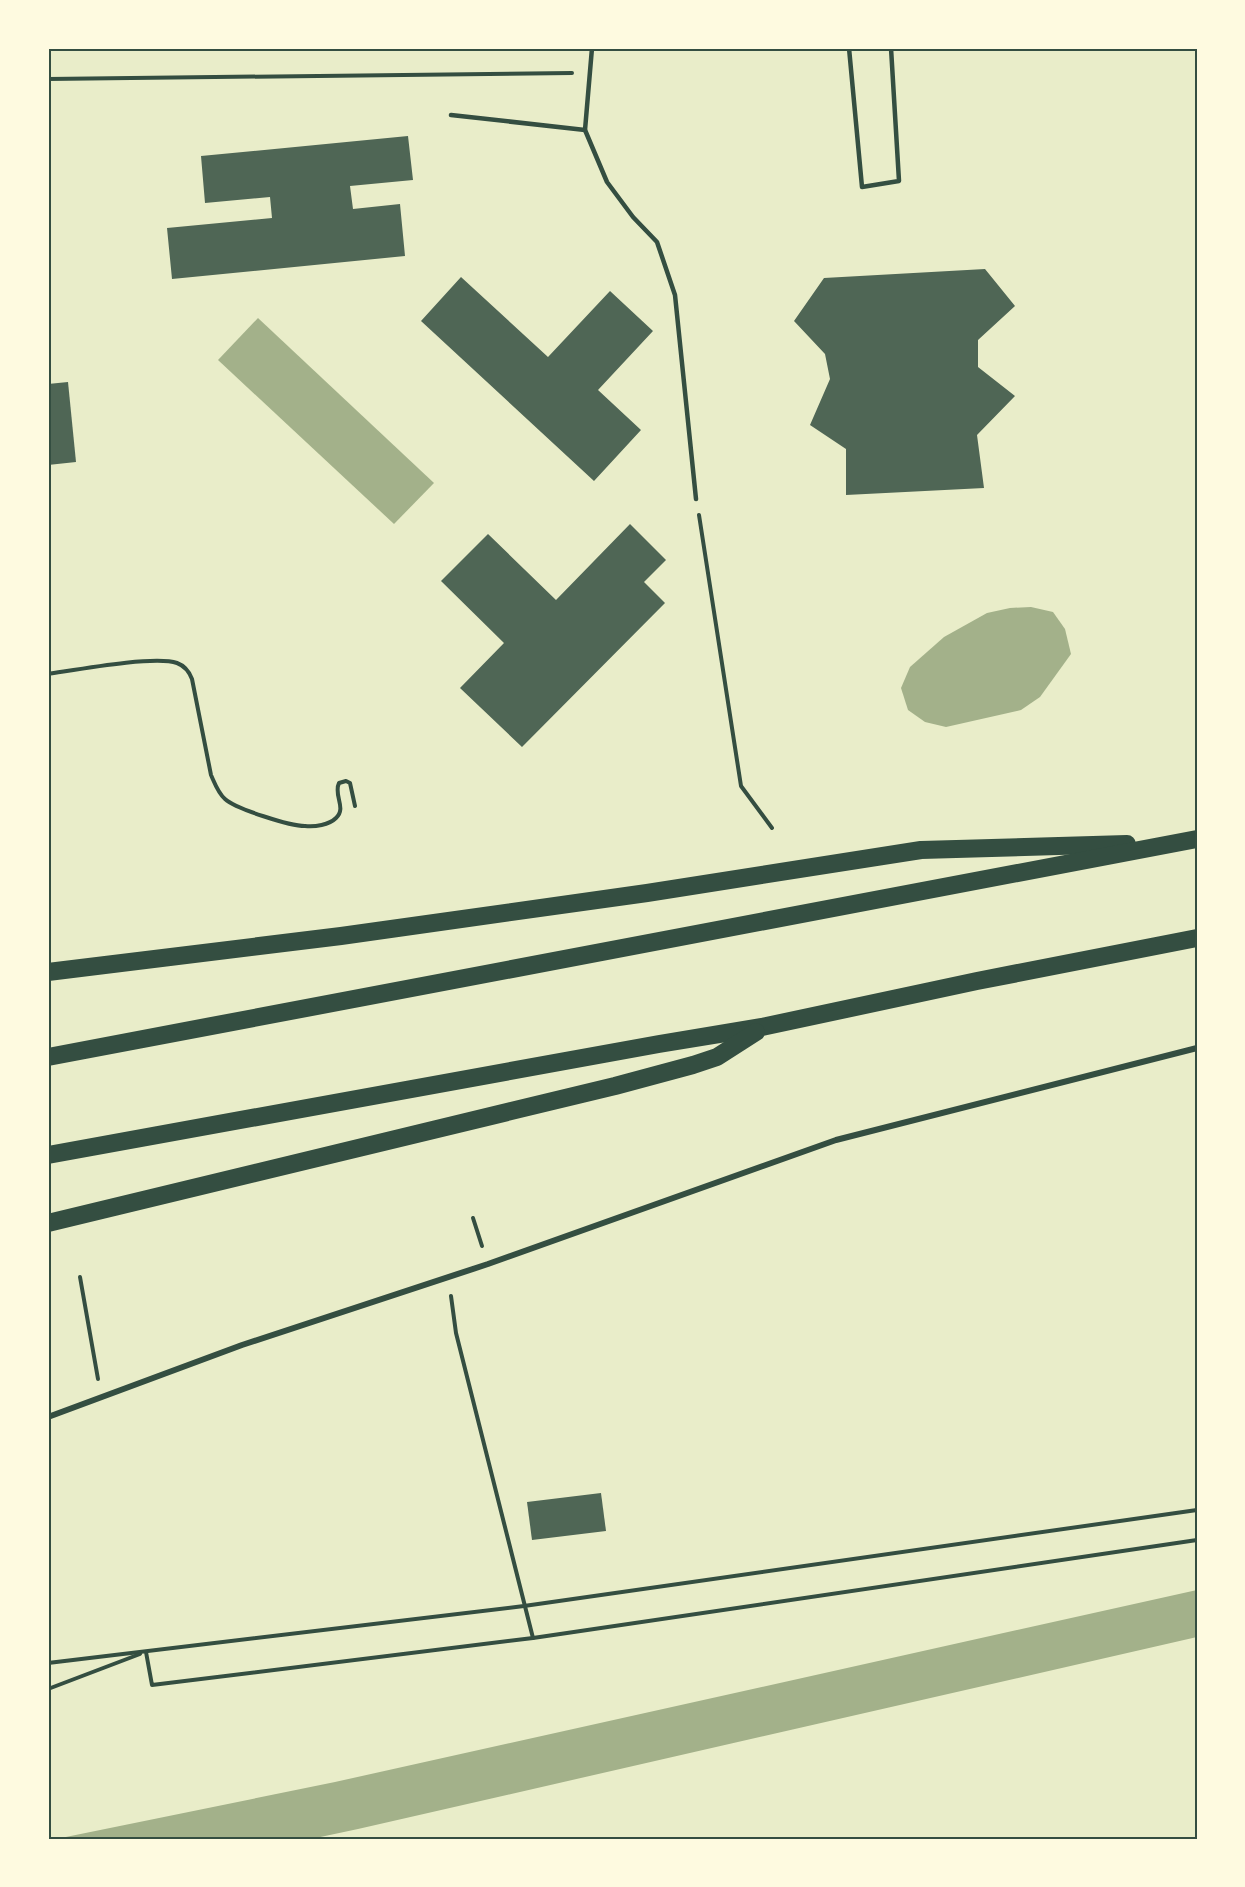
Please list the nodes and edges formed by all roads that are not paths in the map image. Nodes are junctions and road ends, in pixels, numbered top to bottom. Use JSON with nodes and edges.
{"nodes":[{"id":1,"x":592,"y":48,"type":"edge"},
{"id":2,"x":849,"y":48,"type":"edge"},
{"id":3,"x":891,"y":48,"type":"edge"},
{"id":4,"x":451,"y":115,"type":"dead end"},
{"id":5,"x":585,"y":130,"type":"junction"},
{"id":6,"x":696,"y":499,"type":"road end"},
{"id":7,"x":1190,"y":840,"type":"edge"},
{"id":8,"x":1197,"y":939,"type":"edge"},
{"id":9,"x":48,"y":972,"type":"edge"},
{"id":10,"x":762,"y":1027,"type":"junction"},
{"id":11,"x":1197,"y":1048,"type":"edge"},
{"id":12,"x":48,"y":1057,"type":"edge"},
{"id":13,"x":48,"y":1155,"type":"edge"},
{"id":14,"x":48,"y":1223,"type":"edge"},
{"id":15,"x":48,"y":1416,"type":"edge"}],
"edges":[{"from":1,"to":5,"type":"lane"},
{"from":2,"to":3,"type":"lane"},
{"from":4,"to":5,"type":"lane"},
{"from":5,"to":6,"type":"lane"},
{"from":7,"to":9,"type":"highway"},
{"from":7,"to":12,"type":"highway"},
{"from":8,"to":10,"type":"highway"},
{"from":10,"to":13,"type":"highway"},
{"from":10,"to":14,"type":"highway"},
{"from":11,"to":15,"type":"street"}]}
